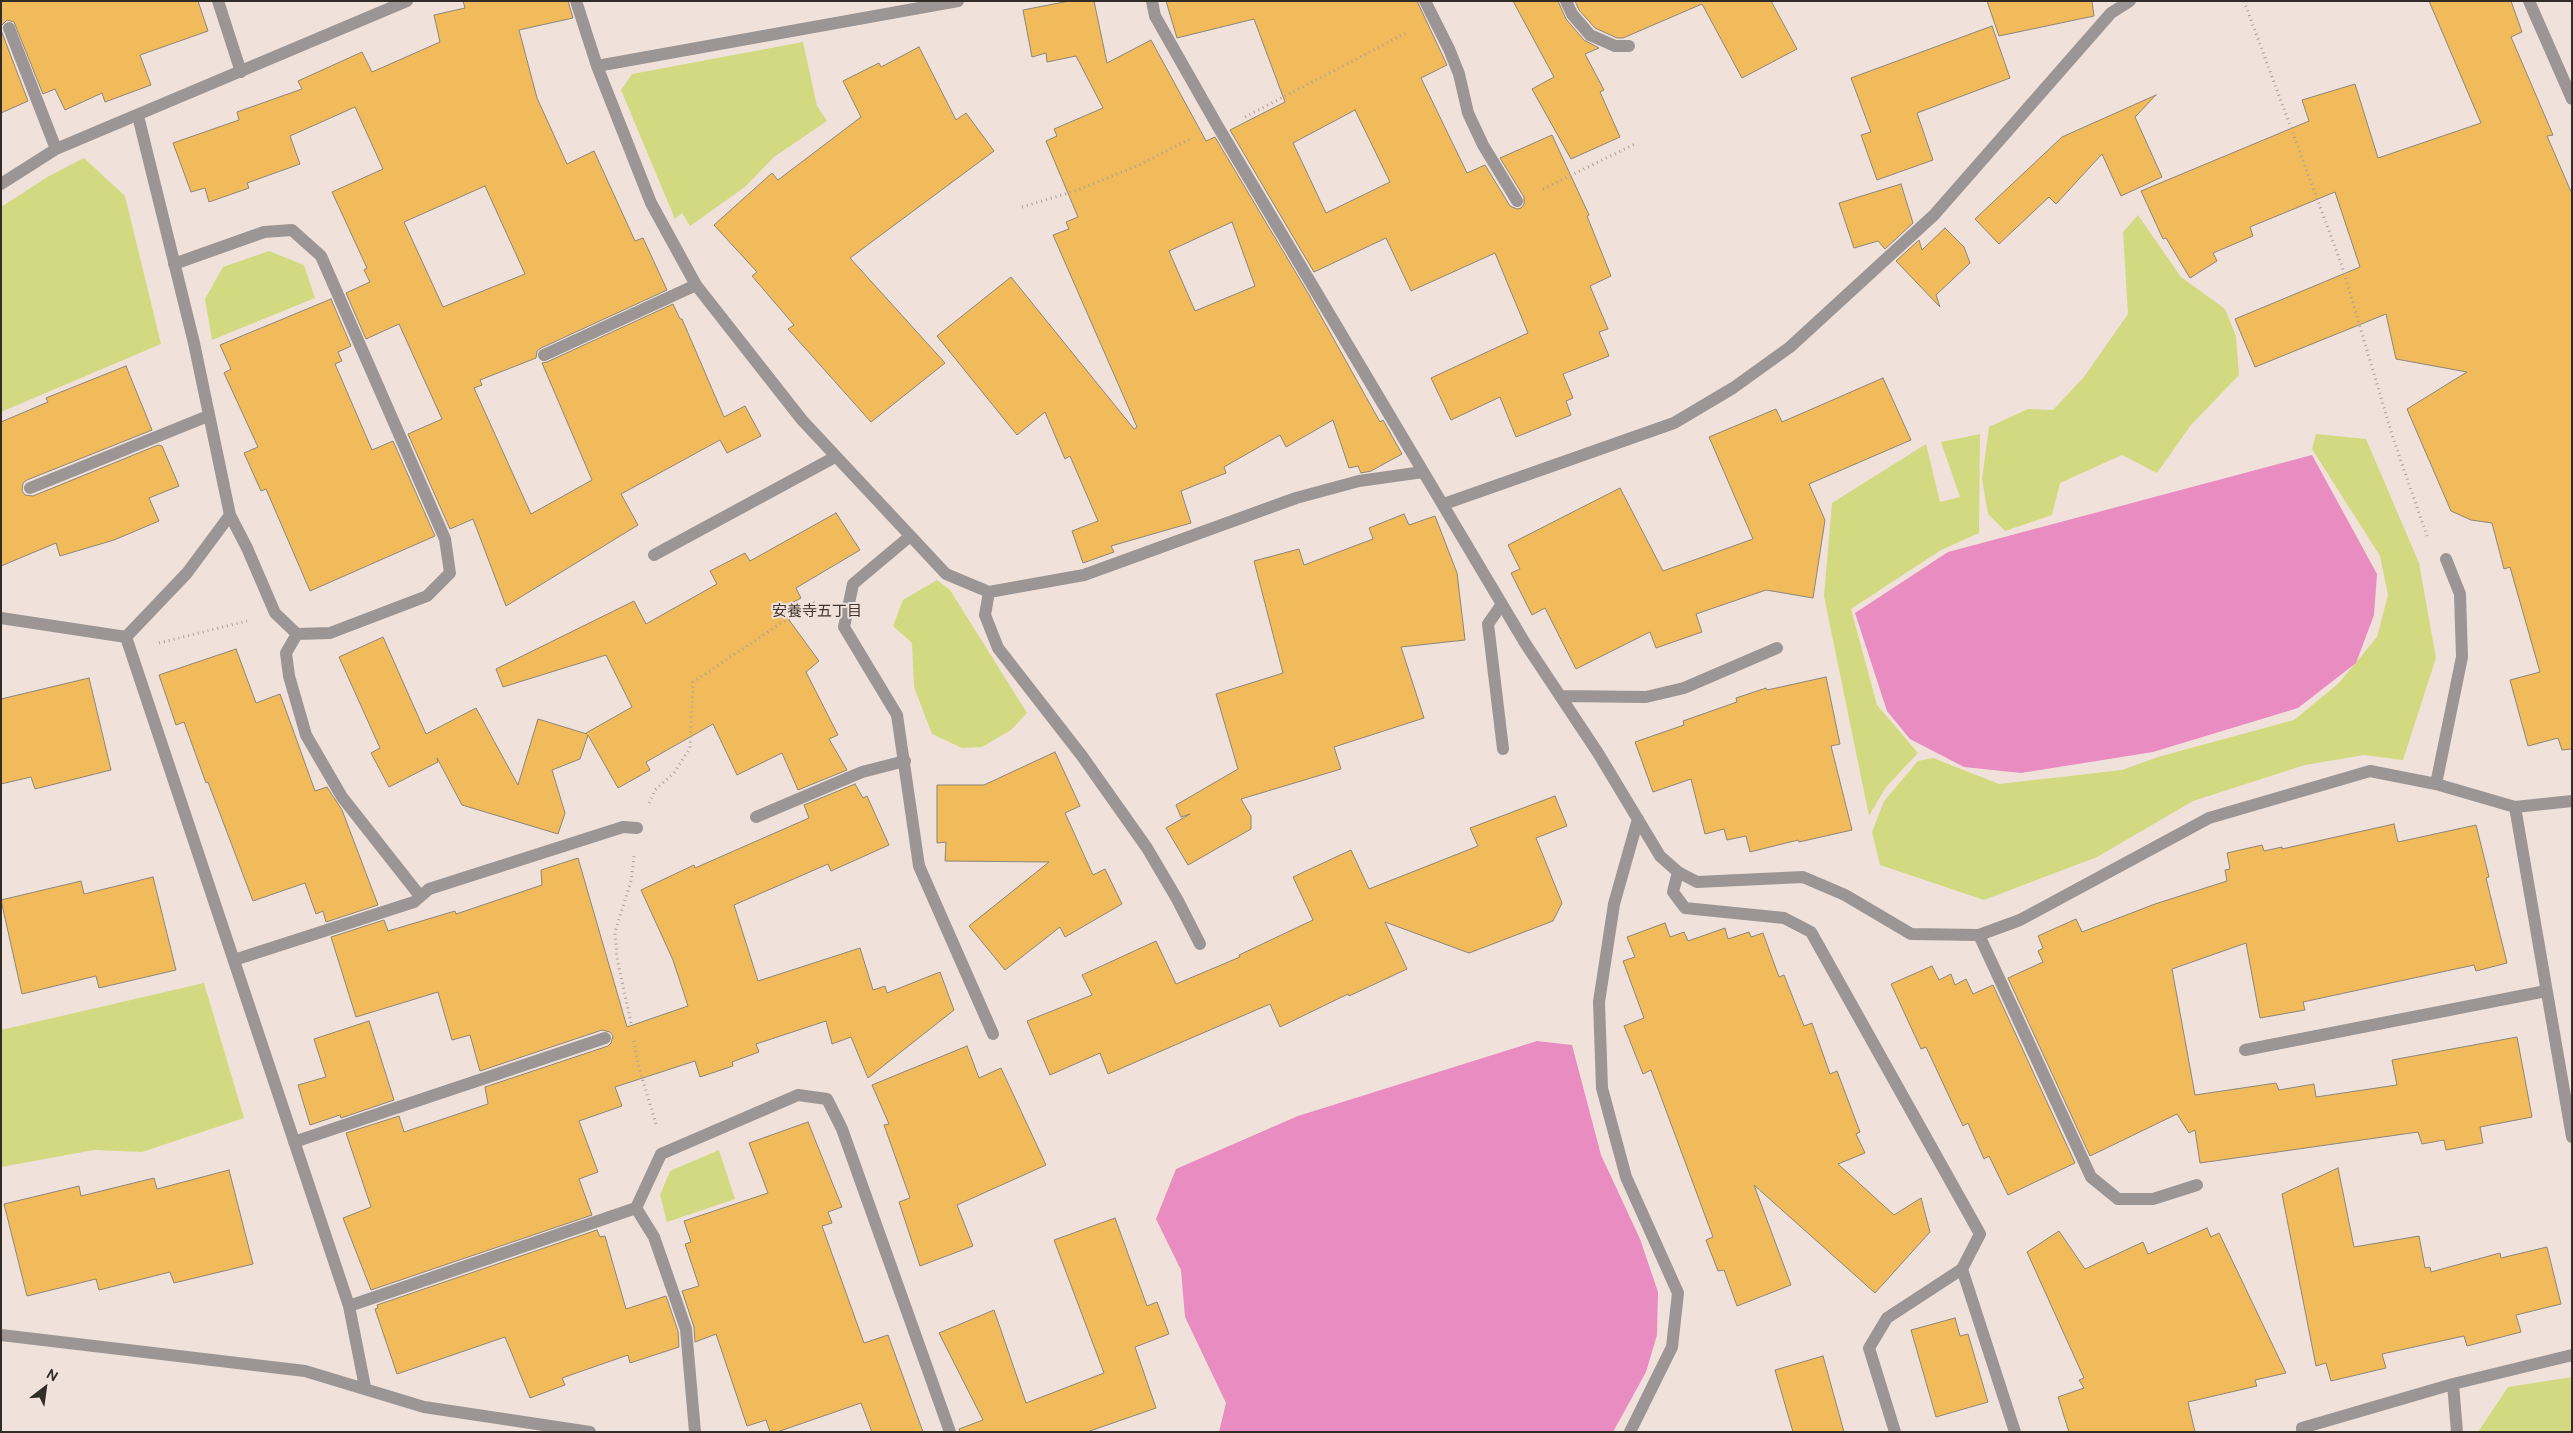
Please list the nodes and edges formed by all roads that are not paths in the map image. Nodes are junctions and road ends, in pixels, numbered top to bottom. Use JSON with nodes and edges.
{"nodes":[{"id":1,"x":218,"y":1,"type":"edge"},
{"id":2,"x":407,"y":1,"type":"edge"},
{"id":3,"x":576,"y":1,"type":"edge"},
{"id":4,"x":958,"y":1,"type":"edge"},
{"id":5,"x":1152,"y":1,"type":"edge"},
{"id":6,"x":1425,"y":1,"type":"edge"},
{"id":7,"x":1566,"y":1,"type":"edge"},
{"id":8,"x":2130,"y":1,"type":"edge"},
{"id":9,"x":2529,"y":1,"type":"edge"},
{"id":10,"x":9,"y":28,"type":"dead end"},
{"id":11,"x":1629,"y":46,"type":"dead end"},
{"id":12,"x":597,"y":66,"type":"junction"},
{"id":13,"x":241,"y":72,"type":"junction"},
{"id":14,"x":2568,"y":79,"type":"edge"},
{"id":15,"x":2572,"y":99,"type":"edge"},
{"id":16,"x":138,"y":116,"type":"junction"},
{"id":17,"x":56,"y":149,"type":"junction"},
{"id":18,"x":1,"y":184,"type":"edge"},
{"id":19,"x":1517,"y":201,"type":"road end"},
{"id":20,"x":174,"y":264,"type":"junction"},
{"id":21,"x":696,"y":285,"type":"junction"},
{"id":22,"x":544,"y":355,"type":"dead end"},
{"id":23,"x":208,"y":416,"type":"junction"},
{"id":24,"x":836,"y":457,"type":"junction"},
{"id":25,"x":1423,"y":472,"type":"junction"},
{"id":26,"x":30,"y":488,"type":"dead end"},
{"id":27,"x":1444,"y":504,"type":"junction"},
{"id":28,"x":230,"y":515,"type":"junction"},
{"id":29,"x":909,"y":537,"type":"junction"},
{"id":30,"x":654,"y":555,"type":"dead end"},
{"id":31,"x":2446,"y":559,"type":"road end"},
{"id":32,"x":989,"y":592,"type":"junction"},
{"id":33,"x":1502,"y":604,"type":"junction"},
{"id":34,"x":1,"y":618,"type":"edge"},
{"id":35,"x":297,"y":634,"type":"junction"},
{"id":36,"x":126,"y":637,"type":"junction"},
{"id":37,"x":1777,"y":648,"type":"dead end"},
{"id":38,"x":1560,"y":696,"type":"junction"},
{"id":39,"x":1502,"y":750,"type":"dead end"},
{"id":40,"x":904,"y":761,"type":"junction"},
{"id":41,"x":2436,"y":784,"type":"junction"},
{"id":42,"x":2572,"y":801,"type":"edge"},
{"id":43,"x":2515,"y":807,"type":"junction"},
{"id":44,"x":756,"y":816,"type":"dead end"},
{"id":45,"x":1638,"y":819,"type":"junction"},
{"id":46,"x":637,"y":828,"type":"road end"},
{"id":47,"x":1678,"y":872,"type":"junction"},
{"id":48,"x":420,"y":896,"type":"junction"},
{"id":49,"x":1979,"y":935,"type":"junction"},
{"id":50,"x":1200,"y":944,"type":"dead end"},
{"id":51,"x":234,"y":960,"type":"junction"},
{"id":52,"x":2546,"y":991,"type":"junction"},
{"id":53,"x":993,"y":1034,"type":"dead end"},
{"id":54,"x":605,"y":1038,"type":"dead end"},
{"id":55,"x":2245,"y":1050,"type":"dead end"},
{"id":56,"x":2572,"y":1137,"type":"edge"},
{"id":57,"x":294,"y":1142,"type":"junction"},
{"id":58,"x":2197,"y":1185,"type":"dead end"},
{"id":59,"x":636,"y":1208,"type":"junction"},
{"id":60,"x":1962,"y":1269,"type":"junction"},
{"id":61,"x":349,"y":1306,"type":"junction"},
{"id":62,"x":1,"y":1335,"type":"edge"},
{"id":63,"x":2572,"y":1355,"type":"edge"},
{"id":64,"x":2453,"y":1384,"type":"junction"},
{"id":65,"x":365,"y":1387,"type":"junction"},
{"id":66,"x":590,"y":1432,"type":"edge"},
{"id":67,"x":694,"y":1432,"type":"edge"},
{"id":68,"x":950,"y":1432,"type":"edge"},
{"id":69,"x":1630,"y":1432,"type":"edge"},
{"id":70,"x":1895,"y":1432,"type":"edge"},
{"id":71,"x":2015,"y":1432,"type":"edge"},
{"id":72,"x":2302,"y":1432,"type":"edge"},
{"id":73,"x":2457,"y":1432,"type":"edge"}],
"edges":[{"from":1,"to":13,"type":"street"},
{"from":2,"to":13,"type":"street"},
{"from":3,"to":12,"type":"street"},
{"from":4,"to":12,"type":"street"},
{"from":5,"to":25,"type":"street"},
{"from":6,"to":19,"type":"street"},
{"from":7,"to":11,"type":"street"},
{"from":8,"to":27,"type":"street"},
{"from":9,"to":14,"type":"street"},
{"from":10,"to":17,"type":"street"},
{"from":12,"to":21,"type":"street"},
{"from":13,"to":16,"type":"street"},
{"from":14,"to":15,"type":"street"},
{"from":16,"to":17,"type":"street"},
{"from":16,"to":20,"type":"street"},
{"from":17,"to":18,"type":"street"},
{"from":20,"to":23,"type":"street"},
{"from":20,"to":35,"type":"street"},
{"from":21,"to":22,"type":"street"},
{"from":21,"to":24,"type":"street"},
{"from":23,"to":26,"type":"street"},
{"from":23,"to":28,"type":"street"},
{"from":24,"to":29,"type":"street"},
{"from":24,"to":30,"type":"street"},
{"from":25,"to":27,"type":"street"},
{"from":25,"to":32,"type":"street"},
{"from":27,"to":33,"type":"street"},
{"from":28,"to":35,"type":"street"},
{"from":28,"to":36,"type":"street"},
{"from":29,"to":32,"type":"street"},
{"from":29,"to":40,"type":"street"},
{"from":31,"to":41,"type":"street"},
{"from":32,"to":50,"type":"street"},
{"from":33,"to":38,"type":"street"},
{"from":33,"to":39,"type":"street"},
{"from":34,"to":36,"type":"street"},
{"from":35,"to":48,"type":"street"},
{"from":36,"to":51,"type":"street"},
{"from":37,"to":38,"type":"street"},
{"from":38,"to":45,"type":"street"},
{"from":40,"to":44,"type":"street"},
{"from":40,"to":53,"type":"street"},
{"from":41,"to":43,"type":"street"},
{"from":41,"to":49,"type":"street"},
{"from":42,"to":43,"type":"street"},
{"from":43,"to":52,"type":"street"},
{"from":45,"to":47,"type":"street"},
{"from":45,"to":69,"type":"street"},
{"from":46,"to":48,"type":"street"},
{"from":47,"to":49,"type":"street"},
{"from":47,"to":60,"type":"street"},
{"from":48,"to":51,"type":"street"},
{"from":49,"to":58,"type":"street"},
{"from":51,"to":57,"type":"street"},
{"from":52,"to":55,"type":"street"},
{"from":52,"to":56,"type":"street"},
{"from":54,"to":57,"type":"street"},
{"from":57,"to":61,"type":"street"},
{"from":59,"to":61,"type":"street"},
{"from":59,"to":67,"type":"street"},
{"from":59,"to":68,"type":"street"},
{"from":60,"to":70,"type":"street"},
{"from":60,"to":71,"type":"street"},
{"from":61,"to":65,"type":"street"},
{"from":62,"to":65,"type":"street"},
{"from":63,"to":64,"type":"street"},
{"from":64,"to":72,"type":"street"},
{"from":64,"to":73,"type":"street"},
{"from":65,"to":66,"type":"street"}]}
